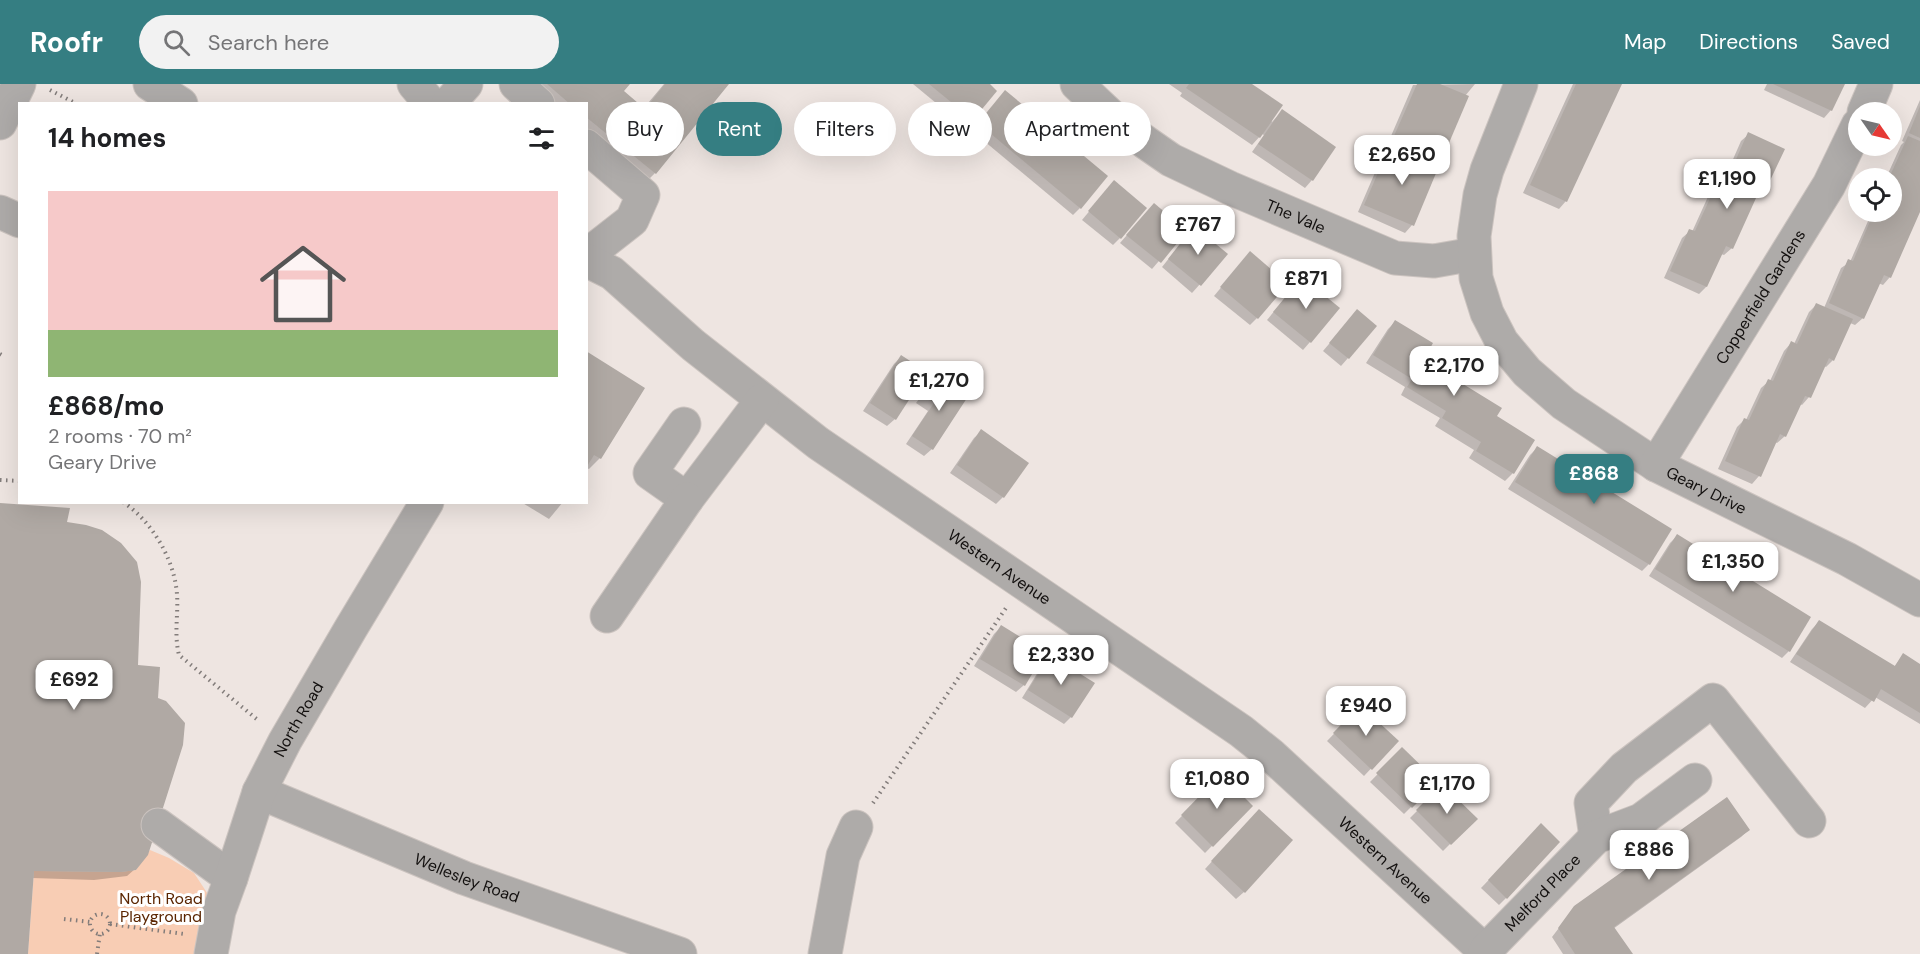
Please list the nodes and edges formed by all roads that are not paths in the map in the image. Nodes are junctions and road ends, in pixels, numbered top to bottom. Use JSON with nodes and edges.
{"nodes":[{"id":1,"x":150,"y":84,"type":"edge"},
{"id":2,"x":414,"y":84,"type":"edge"},
{"id":3,"x":466,"y":84,"type":"edge"},
{"id":4,"x":516,"y":84,"type":"edge"},
{"id":5,"x":1077,"y":84,"type":"edge"},
{"id":6,"x":1521,"y":84,"type":"edge"},
{"id":7,"x":1876,"y":84,"type":"edge"},
{"id":8,"x":33,"y":86,"type":"edge"},
{"id":9,"x":19,"y":102,"type":"edge"},
{"id":10,"x":179,"y":102,"type":"edge"},
{"id":11,"x":429,"y":102,"type":"edge"},
{"id":12,"x":450,"y":102,"type":"edge"},
{"id":13,"x":535,"y":102,"type":"edge"},
{"id":14,"x":1868,"y":102,"type":"edge"},
{"id":15,"x":18,"y":103,"type":"edge"},
{"id":16,"x":0,"y":123,"type":"edge"},
{"id":17,"x":1848,"y":145,"type":"edge"},
{"id":18,"x":588,"y":148,"type":"edge"},
{"id":19,"x":0,"y":212,"type":"edge"},
{"id":20,"x":18,"y":220,"type":"edge"},
{"id":21,"x":1474,"y":254,"type":"junction"},
{"id":22,"x":588,"y":256,"type":"edge"},
{"id":23,"x":588,"y":259,"type":"edge"},
{"id":24,"x":762,"y":400,"type":"junction"},
{"id":25,"x":684,"y":424,"type":"dead end"},
{"id":26,"x":1656,"y":465,"type":"junction"},
{"id":27,"x":687,"y":499,"type":"junction"},
{"id":28,"x":426,"y":504,"type":"edge"},
{"id":29,"x":1920,"y":600,"type":"edge"},
{"id":30,"x":607,"y":616,"type":"dead end"},
{"id":31,"x":1695,"y":780,"type":"dead end"},
{"id":32,"x":259,"y":792,"type":"junction"},
{"id":33,"x":1809,"y":821,"type":"dead end"},
{"id":34,"x":158,"y":825,"type":"dead end"},
{"id":35,"x":856,"y":827,"type":"road end"},
{"id":36,"x":1596,"y":837,"type":"junction"},
{"id":37,"x":231,"y":878,"type":"junction"},
{"id":38,"x":1486,"y":952,"type":"edge"},
{"id":39,"x":211,"y":954,"type":"edge"},
{"id":40,"x":680,"y":954,"type":"edge"},
{"id":41,"x":825,"y":954,"type":"edge"}],
"edges":[{"from":1,"to":10,"type":"street"},
{"from":2,"to":11,"type":"street"},
{"from":3,"to":12,"type":"street"},
{"from":4,"to":13,"type":"street"},
{"from":5,"to":21,"type":"street","name":"The Vale"},
{"from":6,"to":21,"type":"street","name":"Geary Drive"},
{"from":7,"to":14,"type":"street"},
{"from":8,"to":9,"type":"street"},
{"from":15,"to":16,"type":"street"},
{"from":17,"to":26,"type":"street","name":"Copperfield Gardens"},
{"from":18,"to":22,"type":"street"},
{"from":19,"to":20,"type":"street"},
{"from":21,"to":26,"type":"street","name":"Geary Drive"},
{"from":23,"to":24,"type":"street","name":"Western Avenue"},
{"from":24,"to":27,"type":"street"},
{"from":24,"to":38,"type":"street","name":"Western Avenue"},
{"from":25,"to":27,"type":"street"},
{"from":26,"to":29,"type":"street","name":"Geary Drive"},
{"from":27,"to":30,"type":"street"},
{"from":28,"to":32,"type":"street","name":"North Road"},
{"from":31,"to":36,"type":"street","name":"Melford Place"},
{"from":32,"to":37,"type":"street","name":"North Road"},
{"from":32,"to":40,"type":"street","name":"Wellesley Road"},
{"from":33,"to":36,"type":"street"},
{"from":34,"to":37,"type":"street"},
{"from":35,"to":41,"type":"street"},
{"from":36,"to":38,"type":"street","name":"Melford Place"},
{"from":37,"to":39,"type":"street","name":"North Road"}]}
